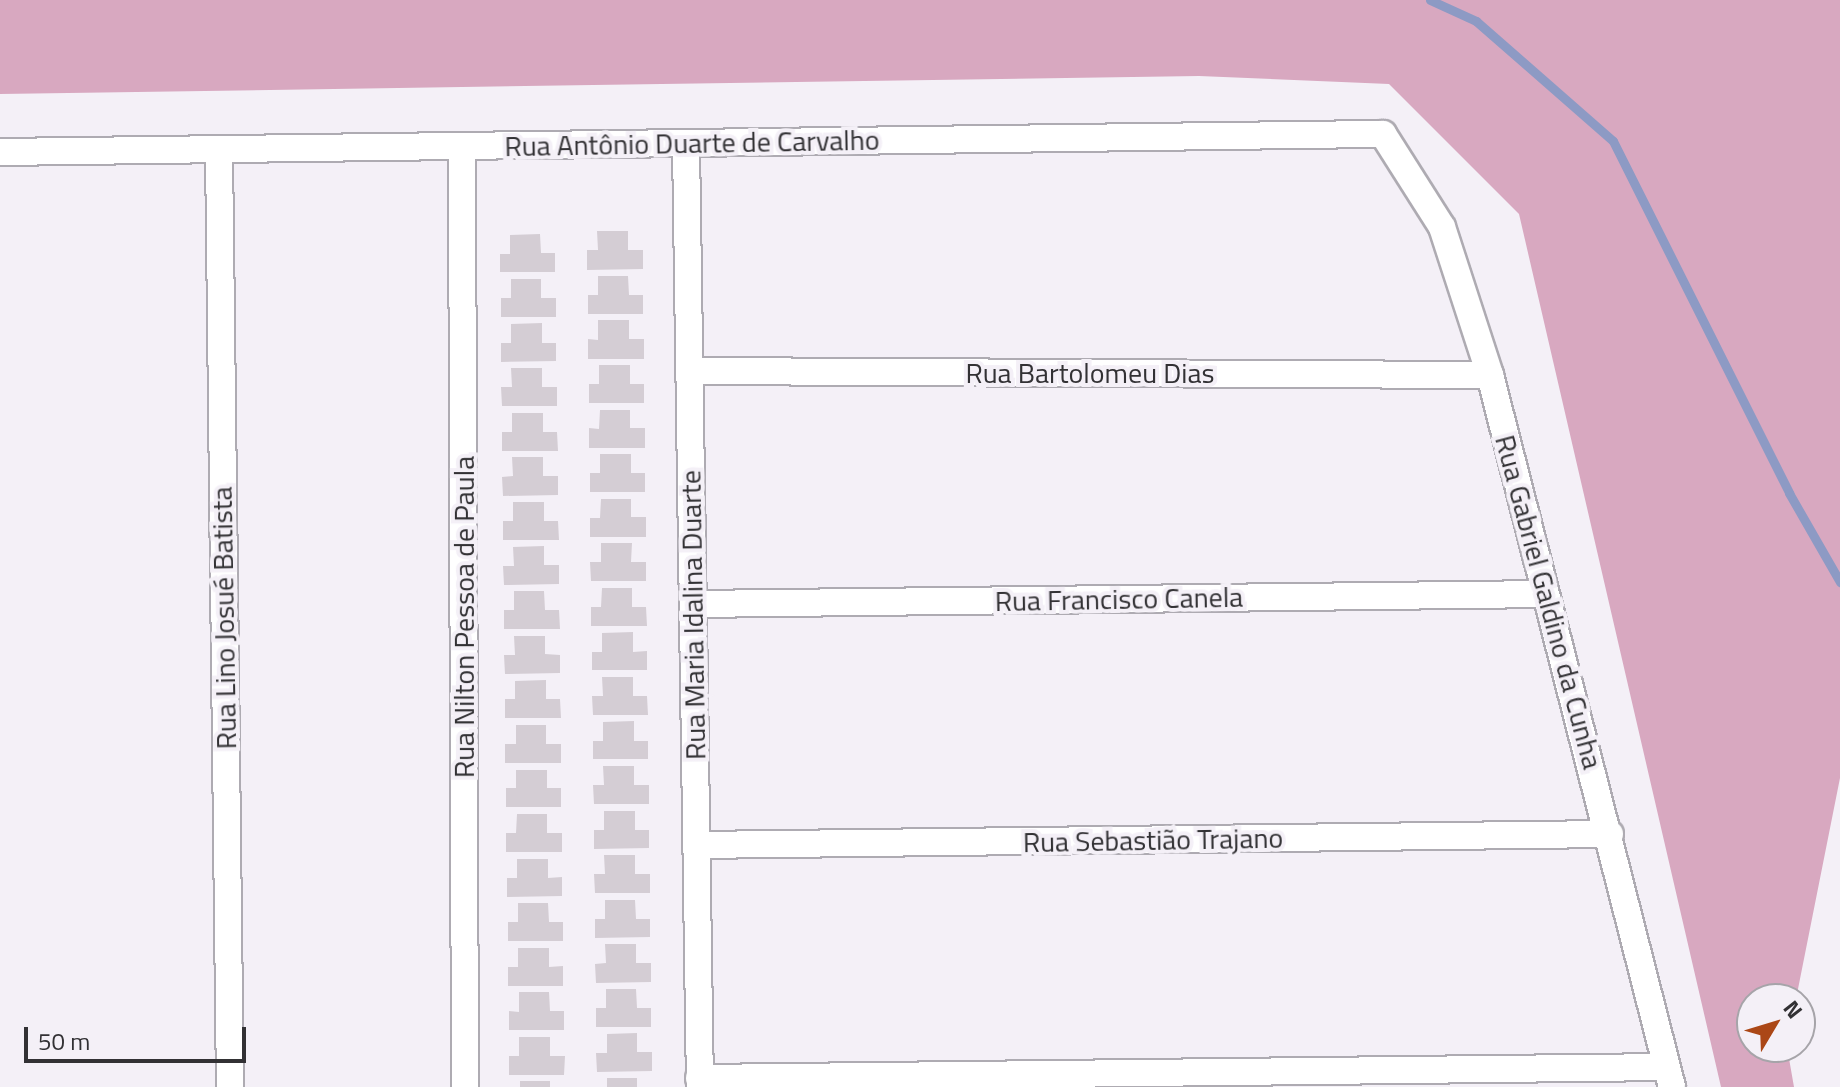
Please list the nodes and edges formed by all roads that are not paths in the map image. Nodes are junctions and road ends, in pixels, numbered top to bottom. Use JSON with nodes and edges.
{"nodes":[{"id":1,"x":1383,"y":134,"type":"joint"},
{"id":2,"x":686,"y":144,"type":"junction"},
{"id":3,"x":462,"y":146,"type":"junction"},
{"id":4,"x":219,"y":150,"type":"junction"},
{"id":5,"x":0,"y":152,"type":"edge"},
{"id":6,"x":690,"y":371,"type":"junction"},
{"id":7,"x":1490,"y":375,"type":"junction"},
{"id":8,"x":1545,"y":594,"type":"junction"},
{"id":9,"x":693,"y":604,"type":"junction"},
{"id":10,"x":1610,"y":834,"type":"junction"},
{"id":11,"x":696,"y":845,"type":"junction"},
{"id":12,"x":1669,"y":1077,"type":"edge"},
{"id":13,"x":700,"y":1083,"type":"edge"},
{"id":14,"x":230,"y":1087,"type":"edge"},
{"id":15,"x":465,"y":1087,"type":"edge"}],
"edges":[{"from":1,"to":2,"type":"street","name":"Rua Antônio Duarte de Carvalho"},
{"from":1,"to":7,"type":"street","name":"Rua Gabriel Galdino da Cunha"},
{"from":2,"to":3,"type":"street","name":"Rua Antônio Duarte de Carvalho"},
{"from":2,"to":6,"type":"street","name":"Rua Maria Idalina Duarte"},
{"from":3,"to":4,"type":"street","name":"Rua Antônio Duarte de Carvalho"},
{"from":3,"to":15,"type":"street","name":"Rua Nilton Pessoa de Paula"},
{"from":4,"to":5,"type":"street","name":"Rua Antônio Duarte de Carvalho"},
{"from":4,"to":14,"type":"street","name":"Rua Lino Josué Batista"},
{"from":6,"to":7,"type":"street","name":"Rua Bartolomeu Dias"},
{"from":6,"to":9,"type":"street","name":"Rua Maria Idalina Duarte"},
{"from":7,"to":8,"type":"street","name":"Rua Gabriel Galdino da Cunha"},
{"from":8,"to":9,"type":"street","name":"Rua Francisco Canela"},
{"from":8,"to":10,"type":"street","name":"Rua Gabriel Galdino da Cunha"},
{"from":9,"to":11,"type":"street","name":"Rua Maria Idalina Duarte"},
{"from":10,"to":11,"type":"street","name":"Rua Sebastião Trajano"},
{"from":10,"to":12,"type":"street","name":"Rua Gabriel Galdino da Cunha"},
{"from":11,"to":13,"type":"street","name":"Rua Maria Idalina Duarte"},
{"from":12,"to":13,"type":"street"}]}
